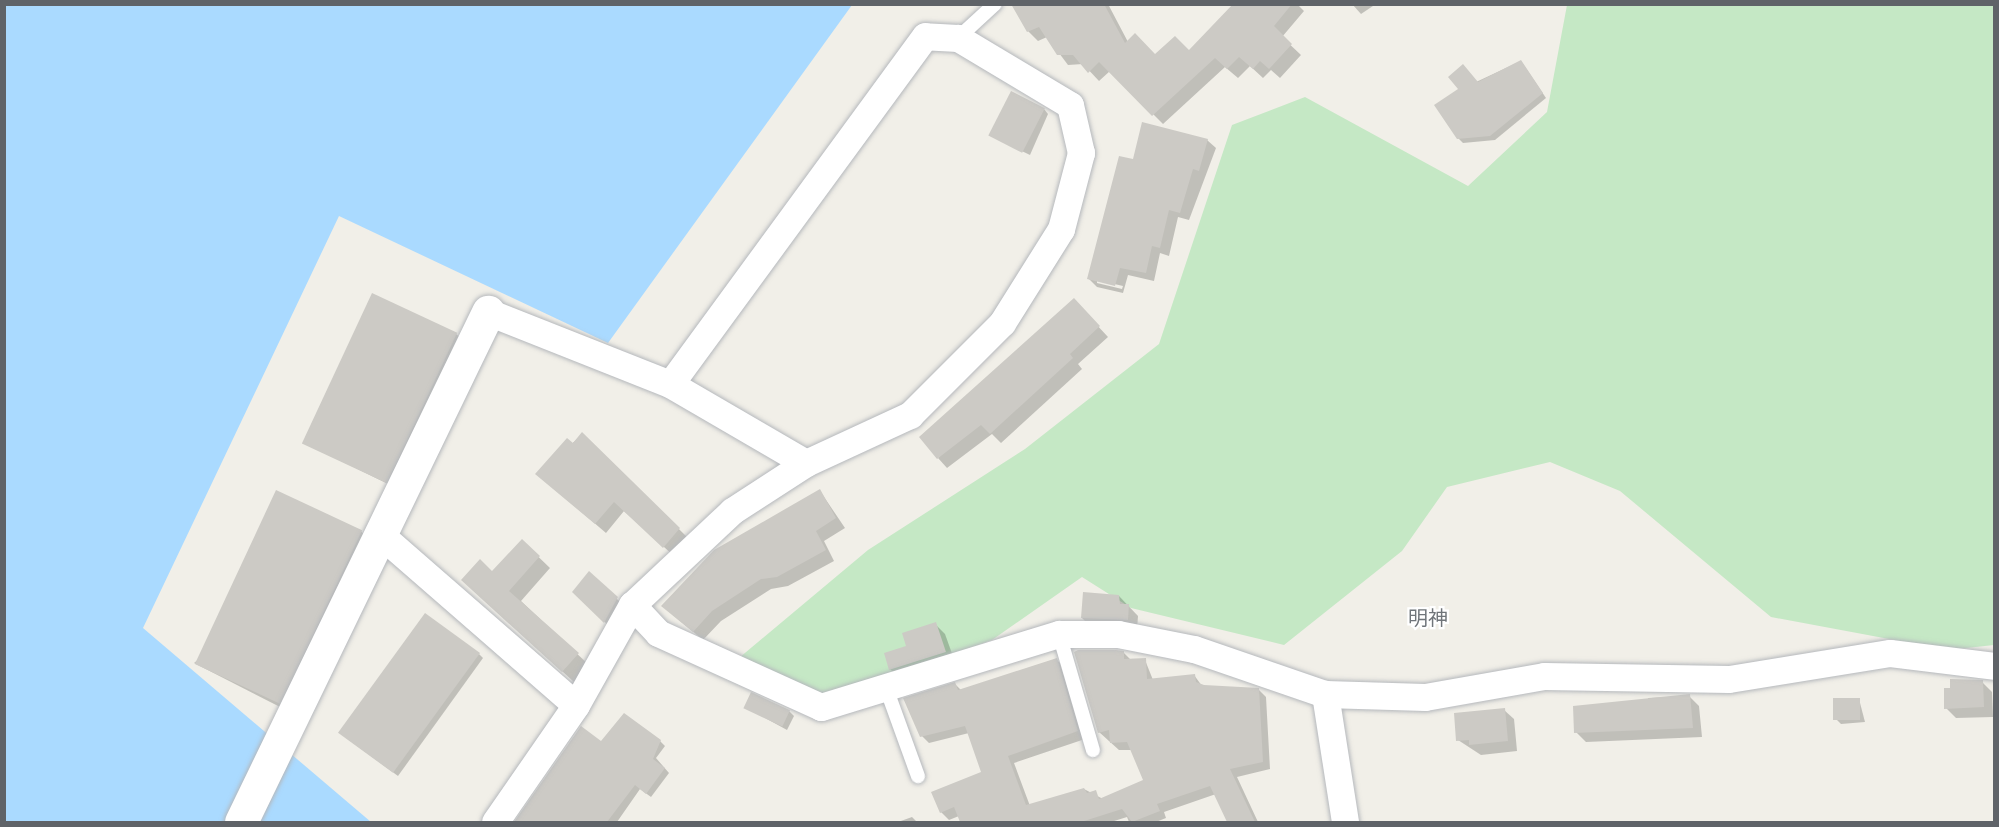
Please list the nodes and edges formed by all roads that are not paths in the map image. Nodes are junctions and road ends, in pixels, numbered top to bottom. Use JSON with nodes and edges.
{"nodes":[{"id":1,"x":995,"y":4,"type":"edge"},
{"id":2,"x":958,"y":38,"type":"junction"},
{"id":3,"x":488,"y":312,"type":"joint"},
{"id":4,"x":670,"y":384,"type":"junction"},
{"id":5,"x":806,"y":463,"type":"junction"},
{"id":6,"x":382,"y":536,"type":"junction"},
{"id":7,"x":632,"y":605,"type":"junction"},
{"id":8,"x":1059,"y":634,"type":"junction"},
{"id":9,"x":1995,"y":666,"type":"edge"},
{"id":10,"x":885,"y":685,"type":"junction"},
{"id":11,"x":1325,"y":694,"type":"junction"},
{"id":12,"x":576,"y":705,"type":"junction"},
{"id":13,"x":1093,"y":750,"type":"dead end"},
{"id":14,"x":918,"y":776,"type":"dead end"},
{"id":15,"x":241,"y":822,"type":"edge"},
{"id":16,"x":495,"y":822,"type":"edge"},
{"id":17,"x":1345,"y":822,"type":"edge"}],
"edges":[{"from":1,"to":2,"type":"lane"},
{"from":2,"to":4,"type":"street"},
{"from":2,"to":5,"type":"street"},
{"from":3,"to":4,"type":"street"},
{"from":3,"to":6,"type":"street"},
{"from":4,"to":5,"type":"street"},
{"from":5,"to":7,"type":"street"},
{"from":6,"to":12,"type":"street"},
{"from":6,"to":15,"type":"street"},
{"from":7,"to":10,"type":"street"},
{"from":7,"to":12,"type":"street"},
{"from":8,"to":10,"type":"street"},
{"from":8,"to":11,"type":"street"},
{"from":8,"to":13,"type":"lane"},
{"from":9,"to":11,"type":"street"},
{"from":10,"to":14,"type":"lane"},
{"from":11,"to":17,"type":"street"},
{"from":12,"to":16,"type":"street"}]}
